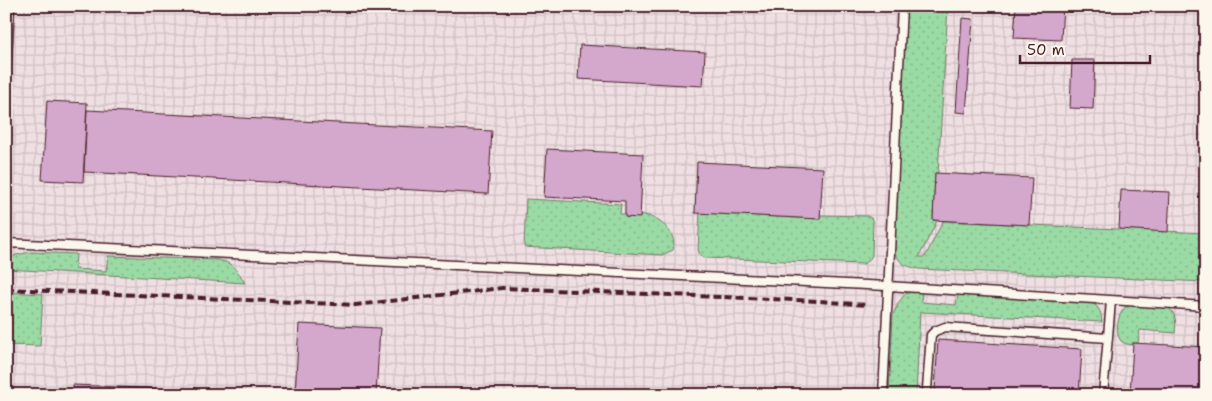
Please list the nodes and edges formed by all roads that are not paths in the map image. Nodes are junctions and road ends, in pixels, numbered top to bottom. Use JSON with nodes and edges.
{"nodes":[{"id":1,"x":10,"y":6,"type":"edge"},
{"id":2,"x":902,"y":6,"type":"edge"},
{"id":3,"x":6,"y":74,"type":"edge"},
{"id":4,"x":6,"y":243,"type":"edge"},
{"id":5,"x":887,"y":286,"type":"junction"},
{"id":6,"x":1111,"y":301,"type":"junction"},
{"id":7,"x":1206,"y":306,"type":"edge"},
{"id":8,"x":1108,"y":338,"type":"junction"},
{"id":9,"x":882,"y":395,"type":"edge"},
{"id":10,"x":928,"y":395,"type":"edge"},
{"id":11,"x":1103,"y":395,"type":"edge"}],
"edges":[{"from":1,"to":3,"type":"lane"},
{"from":2,"to":5,"type":"lane"},
{"from":4,"to":5,"type":"lane"},
{"from":5,"to":6,"type":"lane"},
{"from":5,"to":9,"type":"lane"},
{"from":6,"to":7,"type":"lane"},
{"from":6,"to":8,"type":"lane"},
{"from":8,"to":10,"type":"lane"},
{"from":8,"to":11,"type":"lane"}]}
